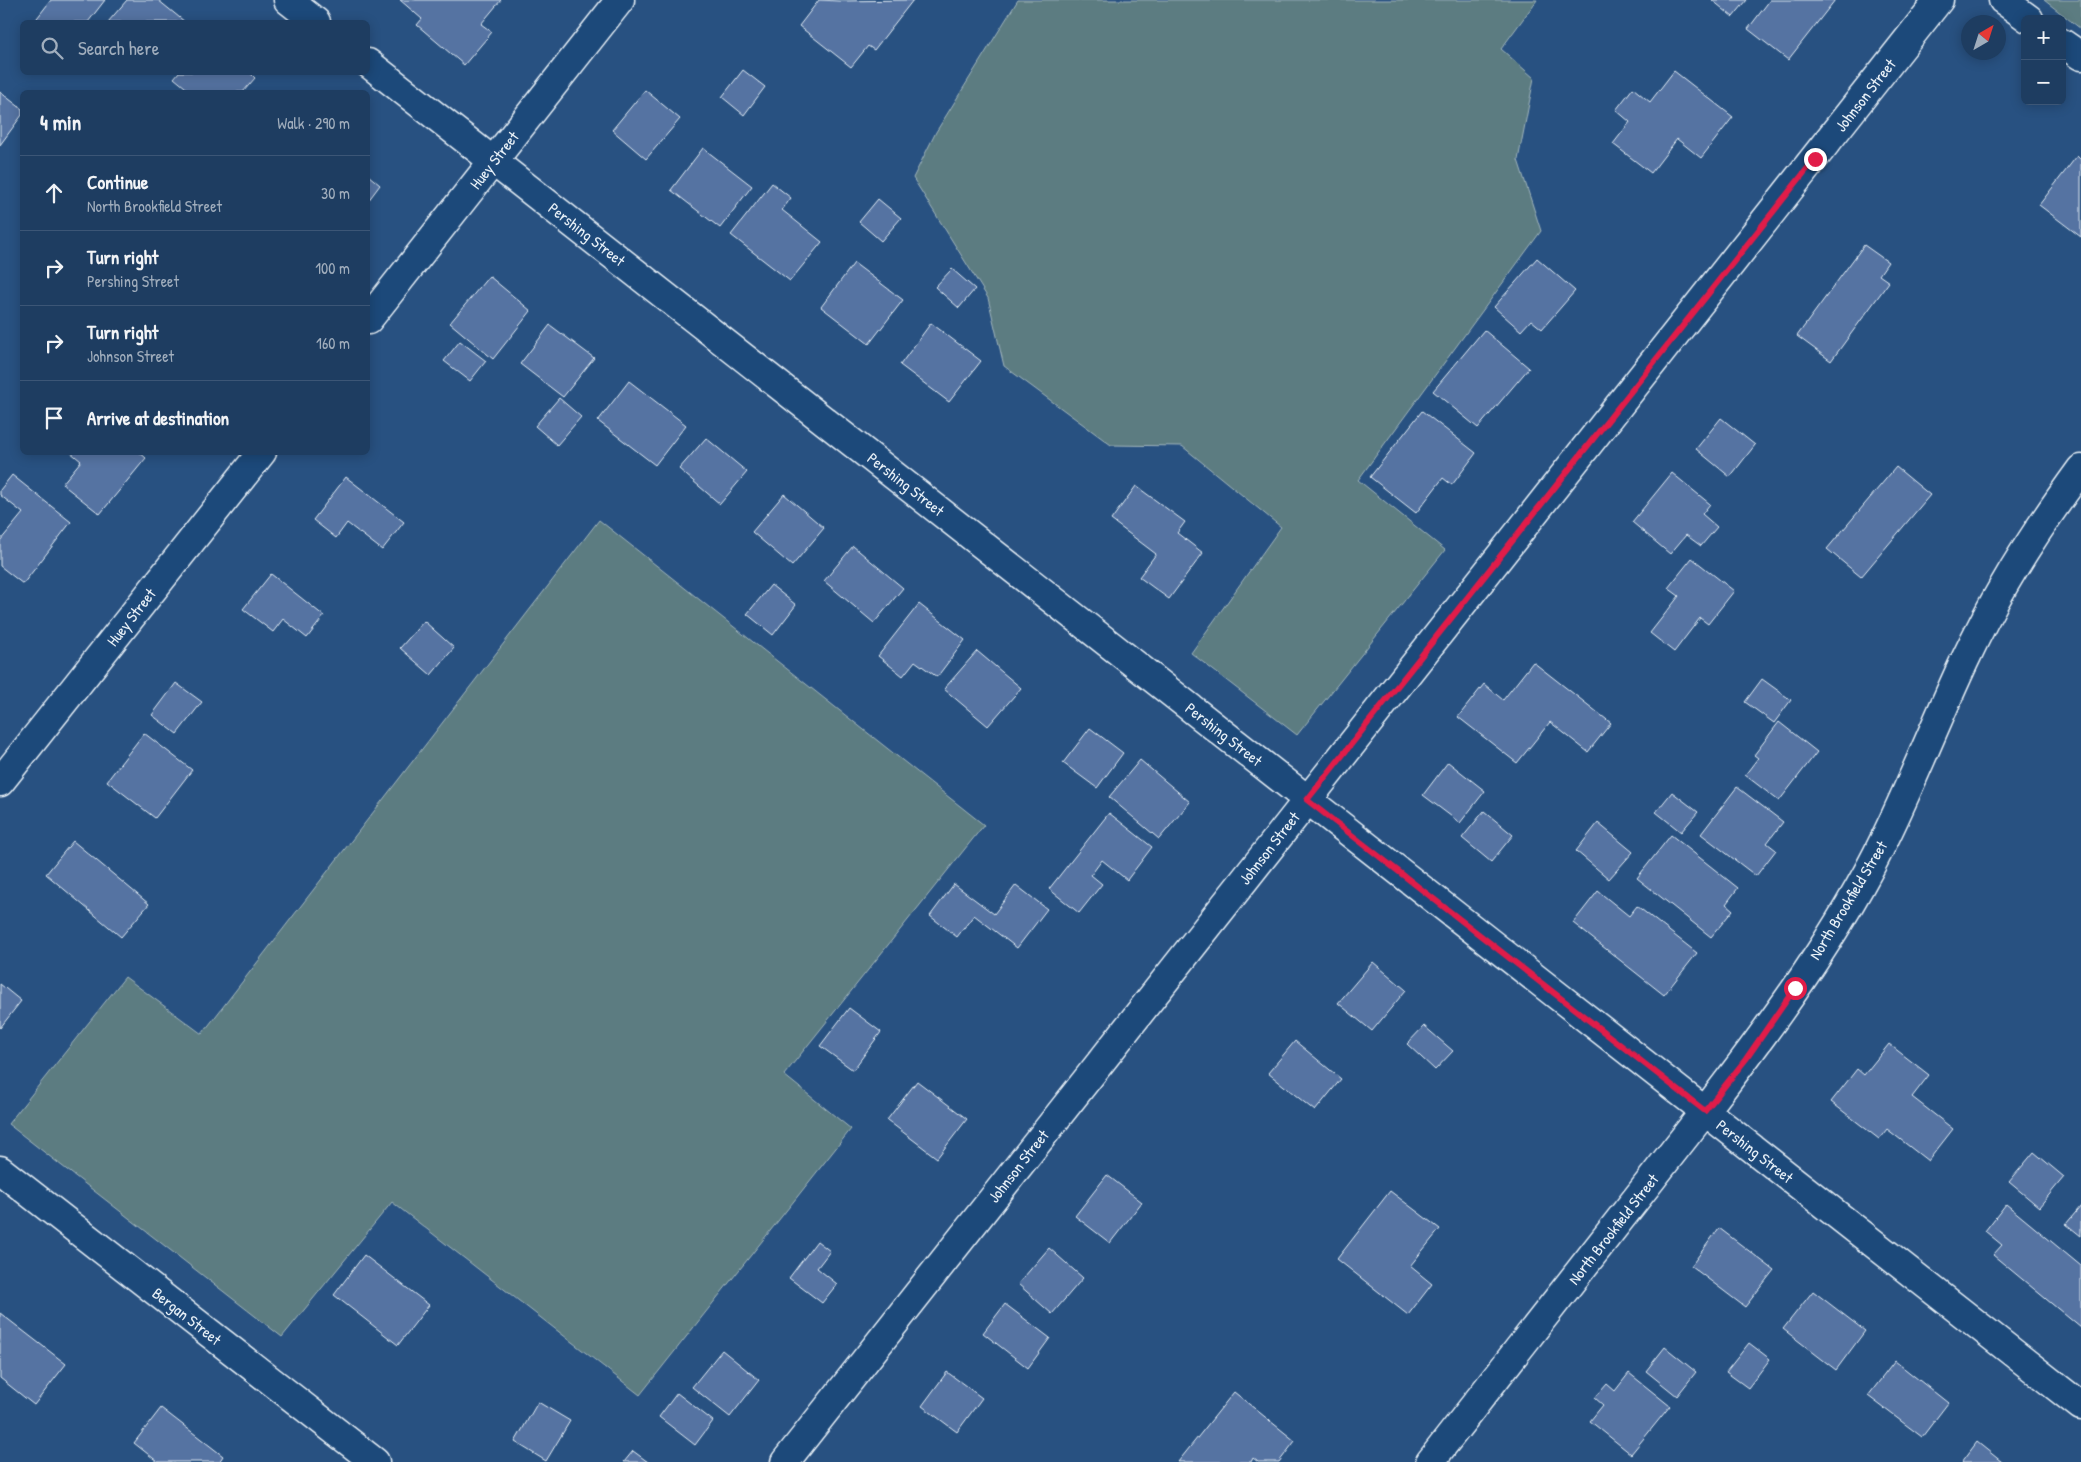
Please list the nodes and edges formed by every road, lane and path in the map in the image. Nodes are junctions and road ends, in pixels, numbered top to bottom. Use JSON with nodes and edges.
{"nodes":[{"id":1,"x":288,"y":0,"type":"edge"},
{"id":2,"x":620,"y":0,"type":"edge"},
{"id":3,"x":1939,"y":0,"type":"edge"},
{"id":4,"x":2003,"y":0,"type":"edge"},
{"id":5,"x":2024,"y":15,"type":"edge"},
{"id":6,"x":313,"y":20,"type":"edge"},
{"id":7,"x":370,"y":65,"type":"edge"},
{"id":8,"x":493,"y":161,"type":"junction"},
{"id":9,"x":370,"y":317,"type":"edge"},
{"id":10,"x":260,"y":455,"type":"edge"},
{"id":11,"x":2081,"y":469,"type":"edge"},
{"id":12,"x":0,"y":782,"type":"edge"},
{"id":13,"x":1307,"y":800,"type":"junction"},
{"id":14,"x":1705,"y":1111,"type":"junction"},
{"id":15,"x":0,"y":1170,"type":"edge"},
{"id":16,"x":2081,"y":1406,"type":"edge"},
{"id":17,"x":375,"y":1462,"type":"edge"},
{"id":18,"x":785,"y":1462,"type":"edge"},
{"id":19,"x":1430,"y":1462,"type":"edge"}],
"edges":[{"from":1,"to":6,"type":"street"},
{"from":2,"to":8,"type":"street","name":"Huey Street"},
{"from":3,"to":13,"type":"street","name":"Johnson Street"},
{"from":4,"to":5,"type":"street"},
{"from":7,"to":8,"type":"street","name":"Pershing Street"},
{"from":8,"to":9,"type":"street","name":"Huey Street"},
{"from":8,"to":13,"type":"street","name":"Pershing Street"},
{"from":10,"to":12,"type":"street","name":"Huey Street"},
{"from":11,"to":14,"type":"street","name":"North Brookfield Street"},
{"from":13,"to":14,"type":"street","name":"Pershing Street"},
{"from":13,"to":18,"type":"street","name":"Johnson Street"},
{"from":14,"to":16,"type":"street","name":"Pershing Street"},
{"from":14,"to":19,"type":"street","name":"North Brookfield Street"},
{"from":15,"to":17,"type":"street","name":"Bergan Street"}]}
